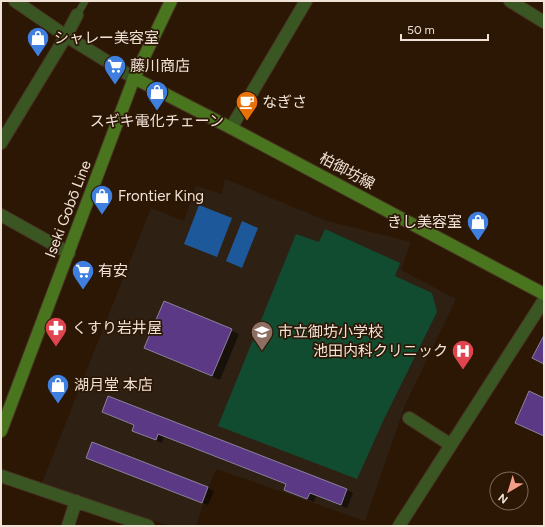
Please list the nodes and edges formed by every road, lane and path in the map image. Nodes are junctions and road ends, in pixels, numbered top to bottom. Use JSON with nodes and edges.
{"nodes":[{"id":1,"x":15,"y":1,"type":"edge"},
{"id":2,"x":85,"y":1,"type":"edge"},
{"id":3,"x":171,"y":1,"type":"edge"},
{"id":4,"x":306,"y":1,"type":"edge"},
{"id":5,"x":510,"y":1,"type":"edge"},
{"id":6,"x":78,"y":15,"type":"joint"},
{"id":7,"x":544,"y":22,"type":"edge"},
{"id":8,"x":66,"y":36,"type":"junction"},
{"id":9,"x":134,"y":78,"type":"junction"},
{"id":10,"x":231,"y":128,"type":"junction"},
{"id":11,"x":1,"y":143,"type":"edge"},
{"id":12,"x":1,"y":215,"type":"edge"},
{"id":13,"x":69,"y":253,"type":"junction"},
{"id":14,"x":544,"y":294,"type":"edge"},
{"id":15,"x":544,"y":300,"type":"edge"},
{"id":16,"x":409,"y":418,"type":"dead end"},
{"id":17,"x":1,"y":431,"type":"edge"},
{"id":18,"x":451,"y":445,"type":"junction"},
{"id":19,"x":1,"y":476,"type":"edge"},
{"id":20,"x":76,"y":501,"type":"junction"},
{"id":21,"x":68,"y":526,"type":"edge"},
{"id":22,"x":148,"y":526,"type":"edge"},
{"id":23,"x":399,"y":526,"type":"edge"}],
"edges":[{"from":1,"to":8,"type":"street"},
{"from":2,"to":6,"type":"lane"},
{"from":3,"to":9,"type":"main road","name":"Iseki Gobō Line"},
{"from":4,"to":10,"type":"street"},
{"from":5,"to":7,"type":"street"},
{"from":6,"to":8,"type":"street"},
{"from":8,"to":9,"type":"street"},
{"from":8,"to":11,"type":"street"},
{"from":9,"to":10,"type":"main road","name":"柏御坊線"},
{"from":9,"to":13,"type":"main road","name":"Iseki Gobō Line"},
{"from":10,"to":14,"type":"main road","name":"柏御坊線"},
{"from":12,"to":13,"type":"street"},
{"from":13,"to":17,"type":"main road","name":"Iseki Gobō Line"},
{"from":15,"to":18,"type":"street"},
{"from":16,"to":18,"type":"street"},
{"from":18,"to":23,"type":"street"},
{"from":19,"to":20,"type":"street"},
{"from":20,"to":21,"type":"street"},
{"from":20,"to":22,"type":"street"}]}
